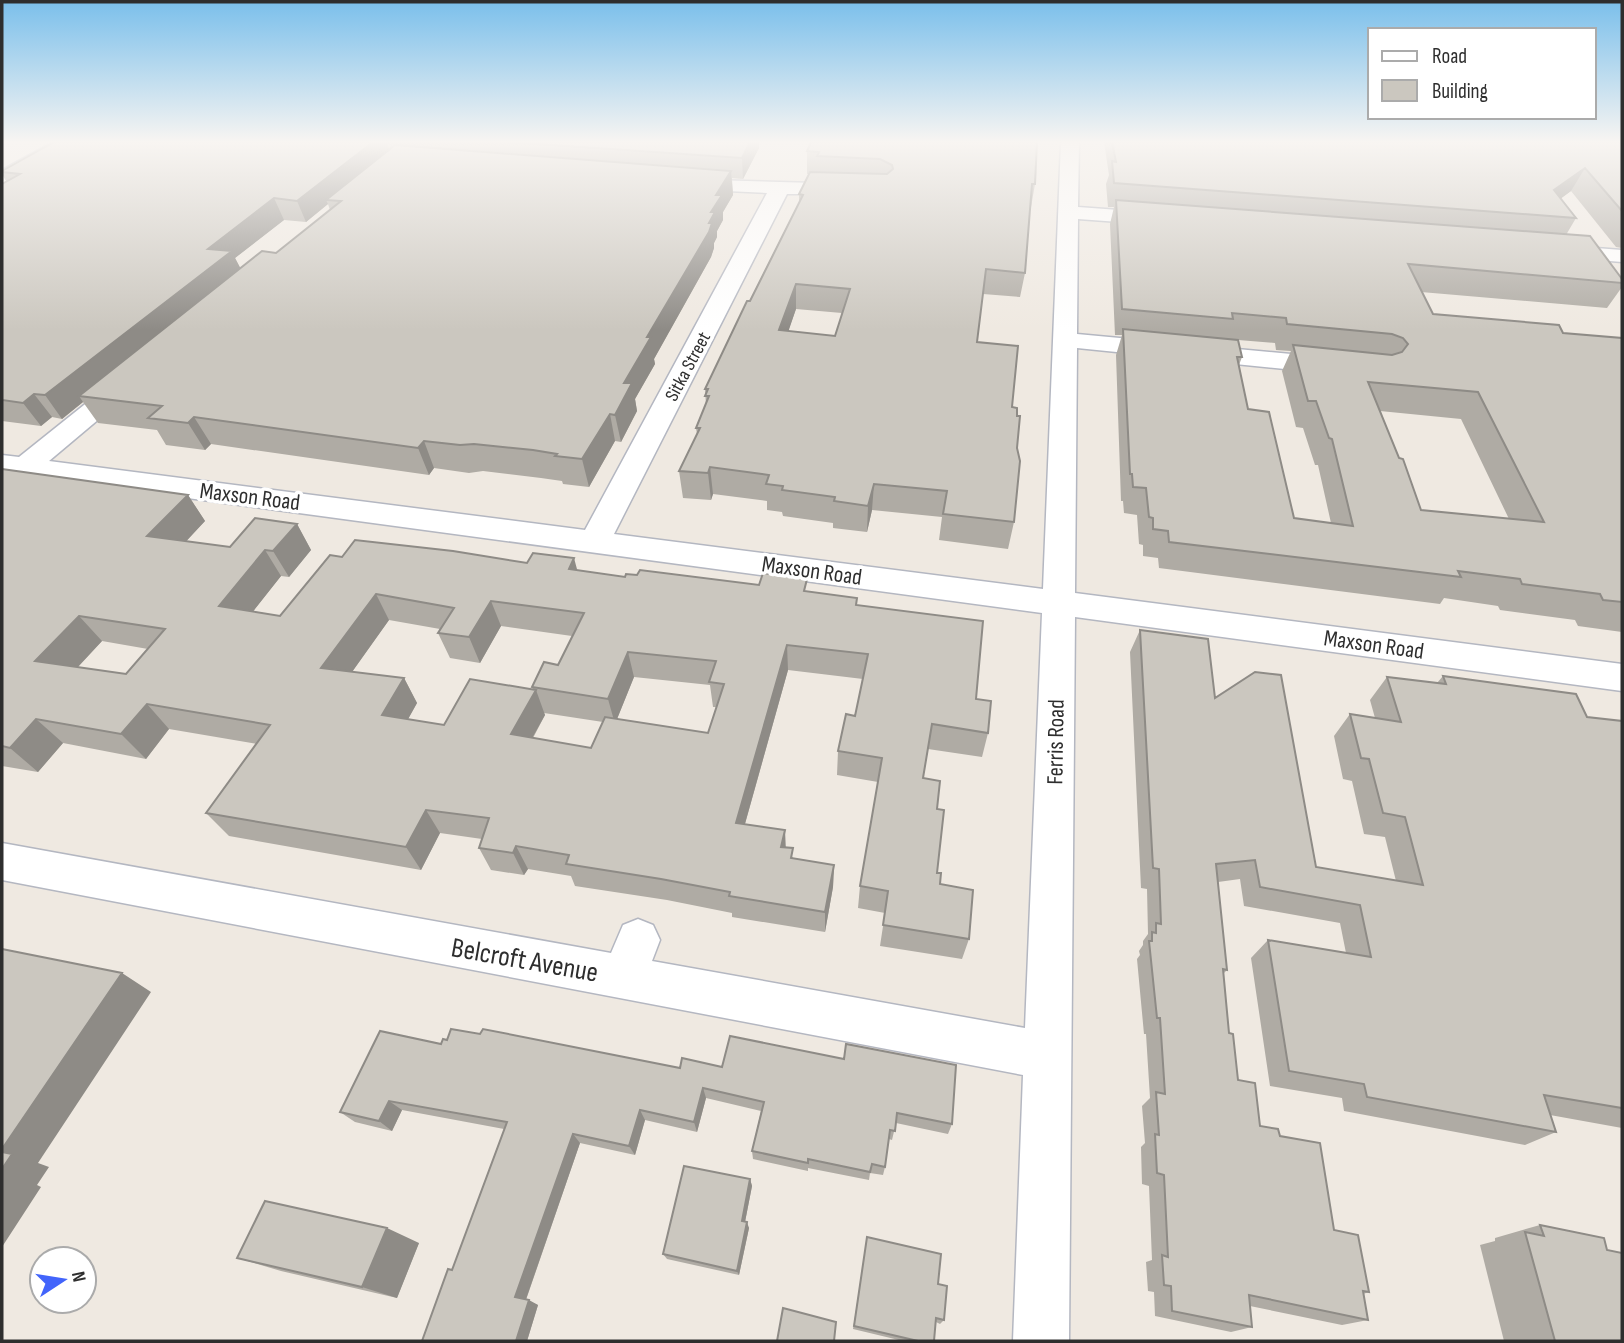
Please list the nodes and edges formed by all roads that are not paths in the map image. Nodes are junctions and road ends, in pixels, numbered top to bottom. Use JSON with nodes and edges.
{"nodes":[{"id":1,"x":771,"y":205,"type":"edge"},
{"id":2,"x":1069,"y":205,"type":"edge"},
{"id":3,"x":1069,"y":212,"type":"junction"},
{"id":4,"x":1178,"y":221,"type":"edge"},
{"id":5,"x":1536,"y":249,"type":"edge"},
{"id":6,"x":1622,"y":256,"type":"edge"},
{"id":7,"x":1066,"y":340,"type":"junction"},
{"id":8,"x":1351,"y":368,"type":"edge"},
{"id":9,"x":140,"y":372,"type":"edge"},
{"id":10,"x":13,"y":465,"type":"edge"},
{"id":11,"x":595,"y":541,"type":"junction"},
{"id":12,"x":1058,"y":603,"type":"junction"},
{"id":13,"x":1622,"y":677,"type":"edge"},
{"id":14,"x":2,"y":862,"type":"edge"},
{"id":15,"x":1048,"y":1056,"type":"junction"},
{"id":16,"x":1041,"y":1341,"type":"edge"}],
"edges":[{"from":1,"to":11,"type":"street","name":"Sitka Street"},
{"from":2,"to":3,"type":"street","name":"Ferris Road"},
{"from":3,"to":4,"type":"street"},
{"from":3,"to":7,"type":"street","name":"Ferris Road"},
{"from":5,"to":6,"type":"street"},
{"from":7,"to":8,"type":"street"},
{"from":7,"to":12,"type":"street","name":"Ferris Road"},
{"from":9,"to":10,"type":"street"},
{"from":10,"to":11,"type":"street","name":"Maxson Road"},
{"from":11,"to":12,"type":"street","name":"Maxson Road"},
{"from":12,"to":13,"type":"street","name":"Maxson Road"},
{"from":12,"to":15,"type":"street","name":"Ferris Road"},
{"from":14,"to":15,"type":"street","name":"Belcroft Avenue"},
{"from":15,"to":16,"type":"street","name":"Ferris Road"}]}
